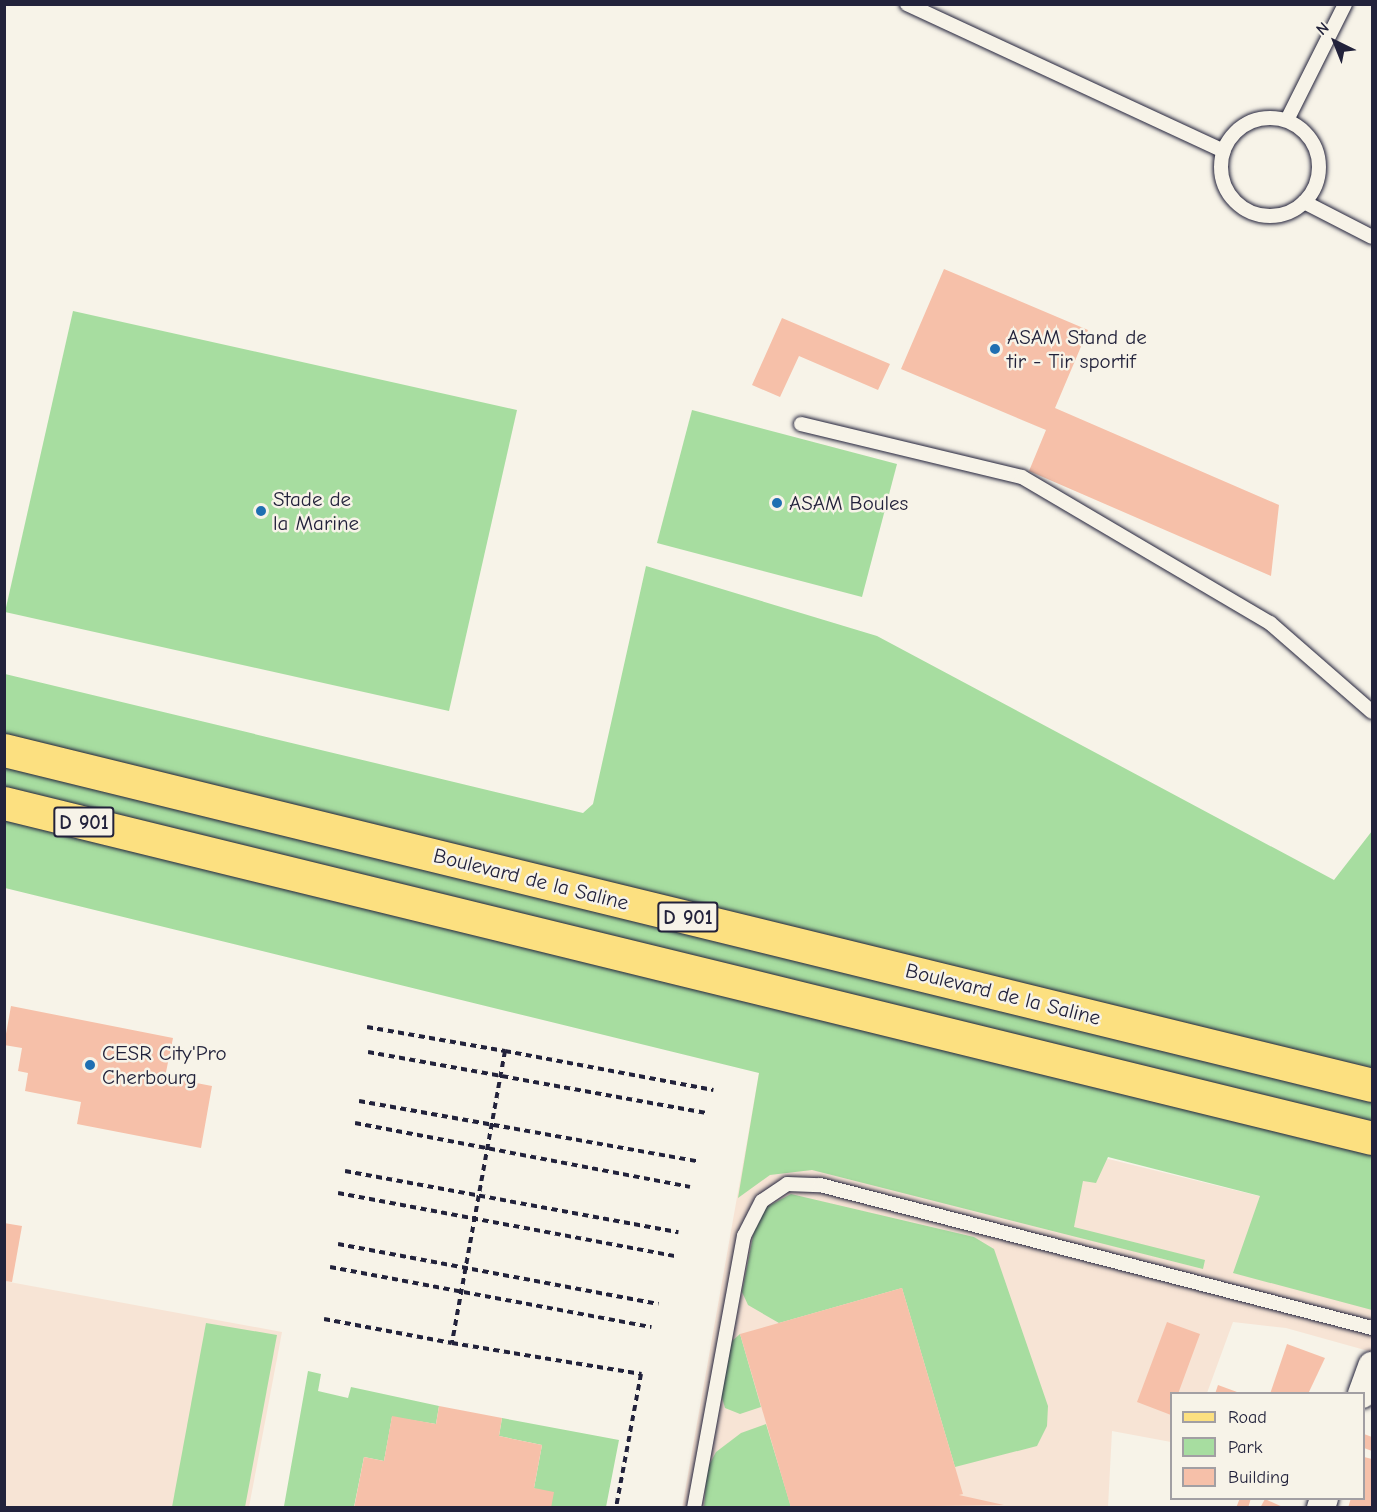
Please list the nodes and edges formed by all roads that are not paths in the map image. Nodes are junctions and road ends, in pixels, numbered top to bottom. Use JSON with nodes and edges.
{"nodes":[{"id":1,"x":907,"y":4,"type":"edge"},
{"id":2,"x":1345,"y":4,"type":"edge"},
{"id":3,"x":1287,"y":120,"type":"junction"},
{"id":4,"x":1224,"y":151,"type":"junction"},
{"id":5,"x":1304,"y":202,"type":"junction"},
{"id":6,"x":1372,"y":237,"type":"edge"},
{"id":7,"x":801,"y":424,"type":"dead end"},
{"id":8,"x":1372,"y":712,"type":"edge"},
{"id":9,"x":4,"y":750,"type":"edge"},
{"id":10,"x":4,"y":803,"type":"edge"},
{"id":11,"x":1372,"y":1085,"type":"edge"},
{"id":12,"x":1372,"y":1138,"type":"edge"},
{"id":13,"x":1372,"y":1328,"type":"edge"},
{"id":14,"x":1372,"y":1366,"type":"edge"},
{"id":15,"x":1363,"y":1392,"type":"edge"},
{"id":16,"x":694,"y":1508,"type":"edge"}],
"edges":[{"from":1,"to":4,"type":"lane"},
{"from":2,"to":3,"type":"lane"},
{"from":3,"to":4,"type":"lane"},
{"from":3,"to":5,"type":"lane"},
{"from":4,"to":5,"type":"lane"},
{"from":5,"to":6,"type":"lane"},
{"from":7,"to":8,"type":"lane"},
{"from":9,"to":11,"type":"main road","name":"Boulevard de la Saline","number":"D 901"},
{"from":10,"to":12,"type":"main road","number":"D 901"},
{"from":13,"to":16,"type":"lane"},
{"from":14,"to":15,"type":"street"}]}
